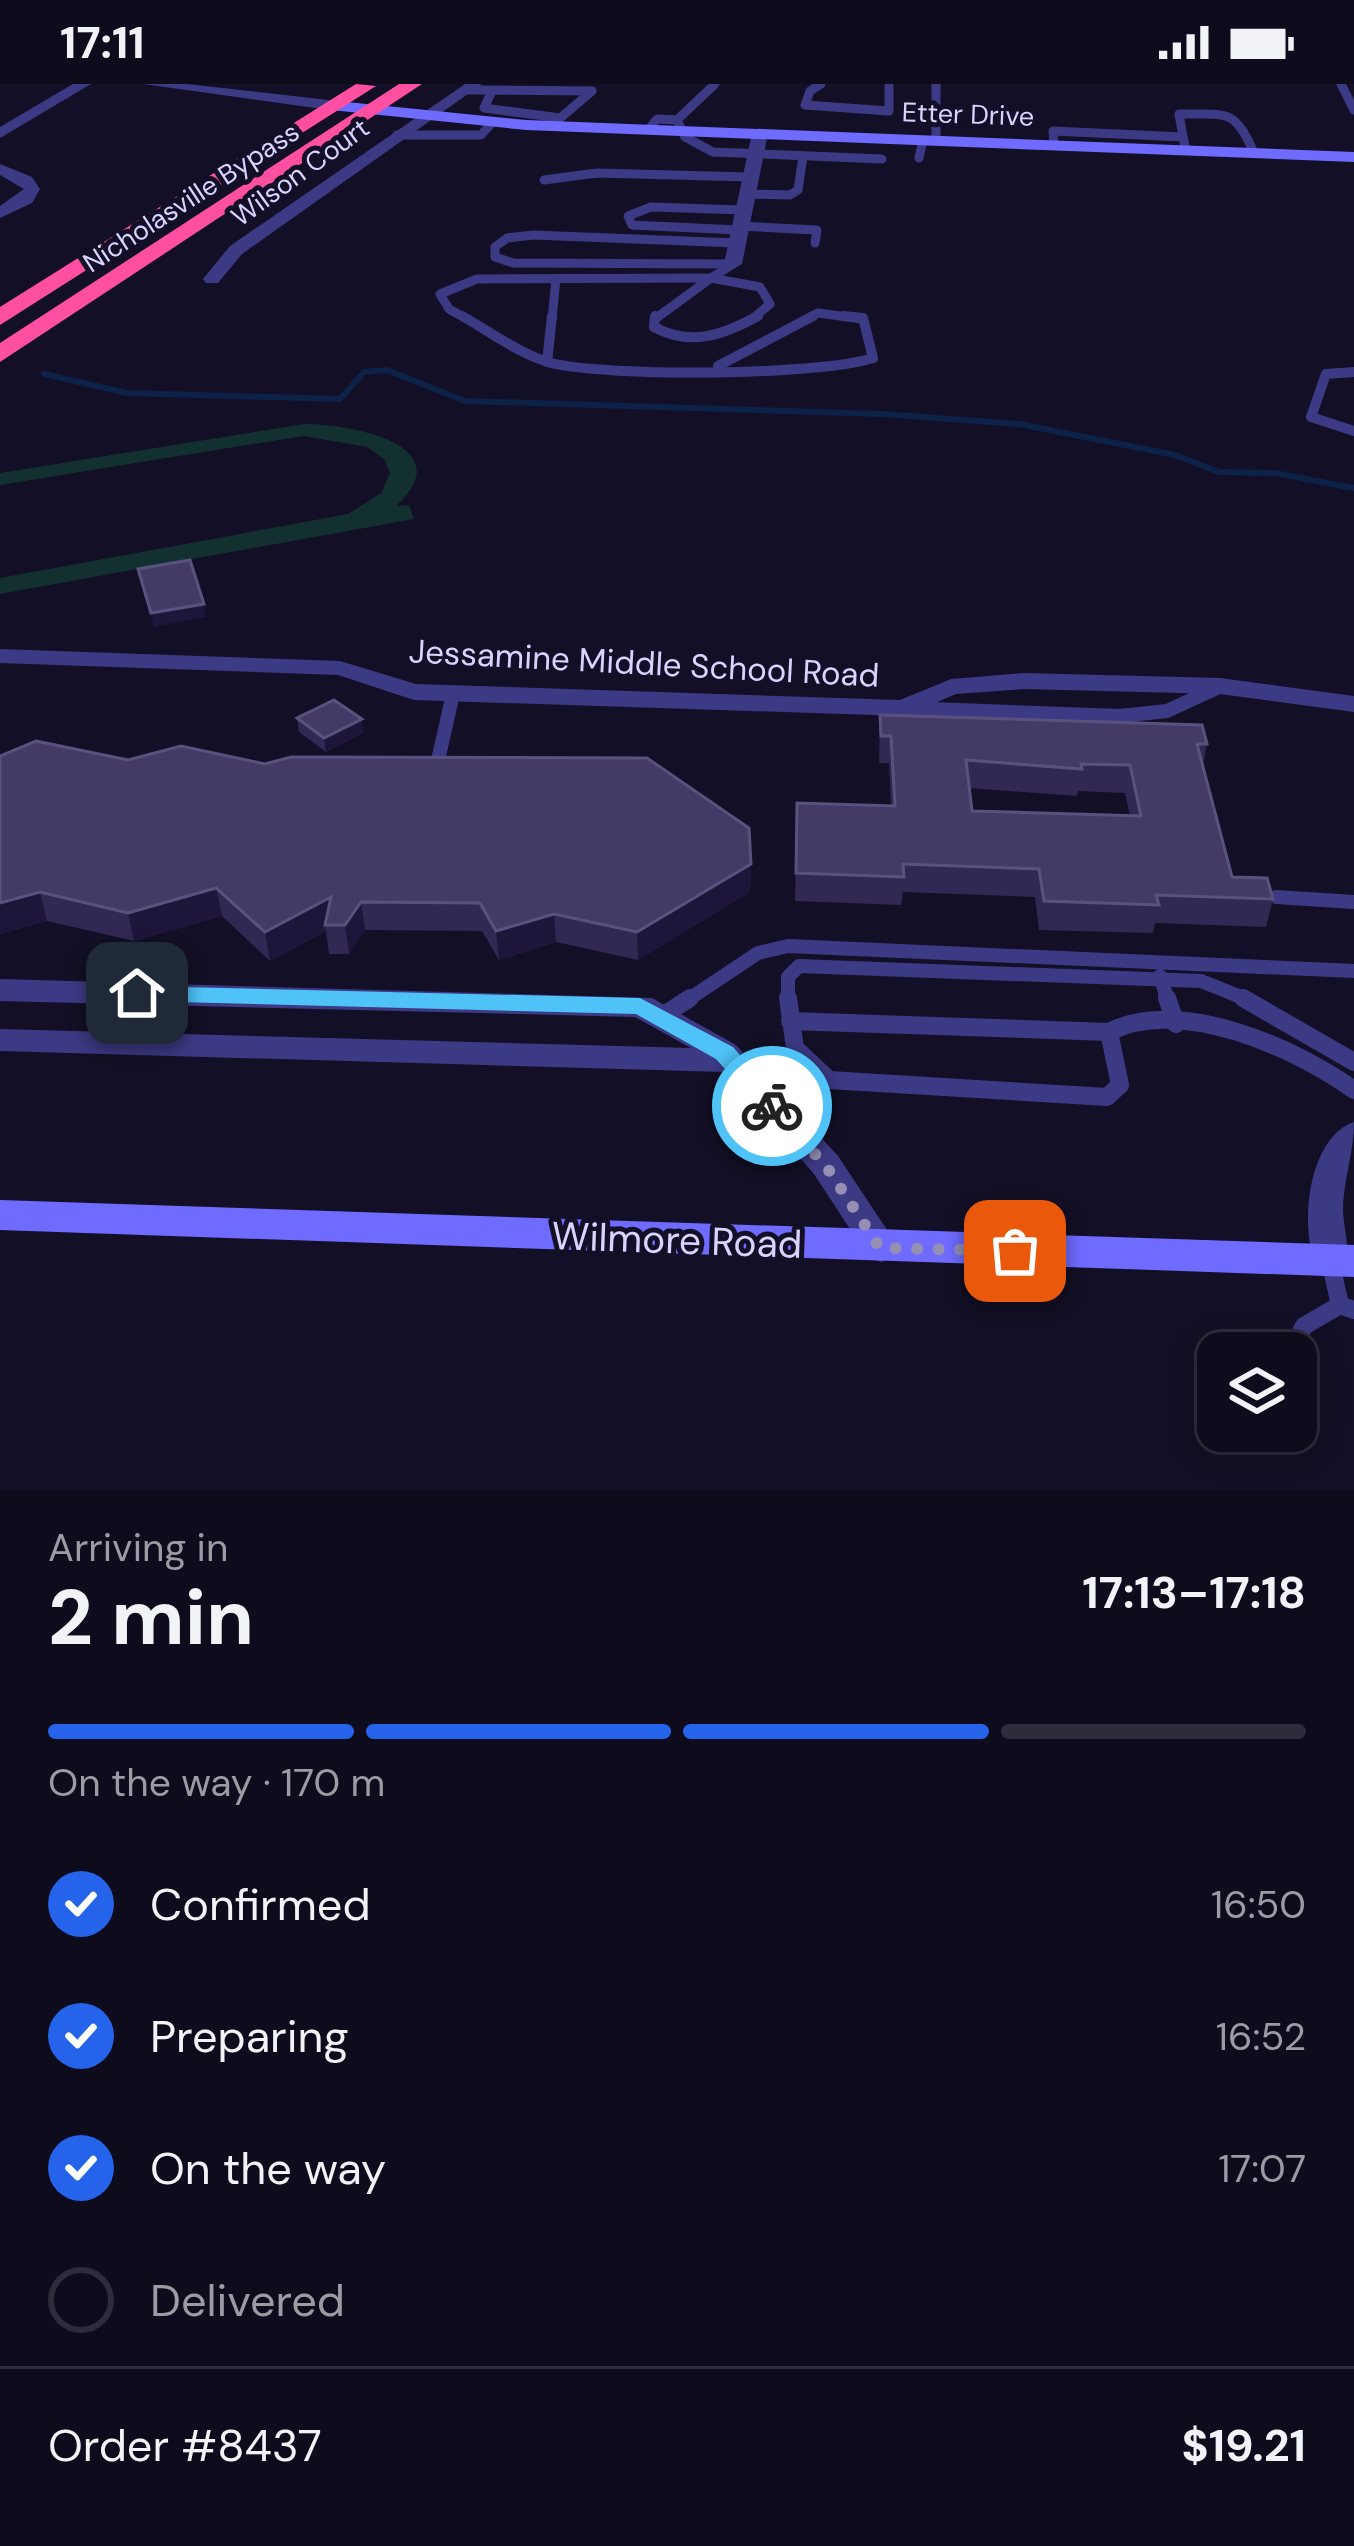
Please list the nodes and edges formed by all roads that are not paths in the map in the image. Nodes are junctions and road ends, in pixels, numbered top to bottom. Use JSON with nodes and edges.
{"nodes":[{"id":1,"x":84,"y":84,"type":"edge"},
{"id":2,"x":150,"y":84,"type":"edge"},
{"id":3,"x":369,"y":84,"type":"edge"},
{"id":4,"x":412,"y":84,"type":"edge"},
{"id":5,"x":715,"y":84,"type":"edge"},
{"id":6,"x":821,"y":84,"type":"edge"},
{"id":7,"x":889,"y":84,"type":"edge"},
{"id":8,"x":936,"y":84,"type":"edge"},
{"id":9,"x":1341,"y":84,"type":"edge"},
{"id":10,"x":471,"y":87,"type":"edge"},
{"id":11,"x":222,"y":88,"type":"edge"},
{"id":12,"x":491,"y":93,"type":"junction"},
{"id":13,"x":337,"y":106,"type":"junction"},
{"id":14,"x":1354,"y":110,"type":"edge"},
{"id":15,"x":373,"y":111,"type":"junction"},
{"id":16,"x":426,"y":117,"type":"junction"},
{"id":17,"x":556,"y":122,"type":"junction"},
{"id":18,"x":492,"y":123,"type":"junction"},
{"id":19,"x":679,"y":125,"type":"junction"},
{"id":20,"x":0,"y":133,"type":"edge"},
{"id":21,"x":760,"y":133,"type":"junction"},
{"id":22,"x":397,"y":135,"type":"junction"},
{"id":23,"x":1184,"y":144,"type":"junction"},
{"id":24,"x":926,"y":146,"type":"junction"},
{"id":25,"x":710,"y":150,"type":"junction"},
{"id":26,"x":754,"y":153,"type":"junction"},
{"id":27,"x":1254,"y":153,"type":"junction"},
{"id":28,"x":803,"y":155,"type":"junction"},
{"id":29,"x":1354,"y":157,"type":"edge"},
{"id":30,"x":881,"y":159,"type":"dead end"},
{"id":31,"x":0,"y":170,"type":"edge"},
{"id":32,"x":694,"y":175,"type":"junction"},
{"id":33,"x":544,"y":180,"type":"dead end"},
{"id":34,"x":0,"y":213,"type":"edge"},
{"id":35,"x":742,"y":213,"type":"junction"},
{"id":36,"x":815,"y":243,"type":"dead end"},
{"id":37,"x":733,"y":264,"type":"junction"},
{"id":38,"x":718,"y":278,"type":"junction"},
{"id":39,"x":212,"y":279,"type":"dead end"},
{"id":40,"x":556,"y":279,"type":"junction"},
{"id":41,"x":0,"y":316,"type":"edge"},
{"id":42,"x":0,"y":354,"type":"edge"},
{"id":43,"x":548,"y":362,"type":"junction"},
{"id":44,"x":718,"y":366,"type":"junction"},
{"id":45,"x":1354,"y":372,"type":"edge"},
{"id":46,"x":1354,"y":430,"type":"edge"},
{"id":47,"x":2,"y":660,"type":"edge"},
{"id":48,"x":453,"y":694,"type":"junction"},
{"id":49,"x":1354,"y":704,"type":"edge"},
{"id":50,"x":436,"y":769,"type":"edge"},
{"id":51,"x":1276,"y":897,"type":"edge"},
{"id":52,"x":1354,"y":902,"type":"edge"},
{"id":53,"x":1354,"y":971,"type":"edge"},
{"id":54,"x":1160,"y":976,"type":"junction"},
{"id":55,"x":0,"y":990,"type":"edge"},
{"id":56,"x":661,"y":1017,"type":"junction"},
{"id":57,"x":790,"y":1021,"type":"junction"},
{"id":58,"x":1176,"y":1024,"type":"junction"},
{"id":59,"x":1109,"y":1032,"type":"junction"},
{"id":60,"x":0,"y":1040,"type":"edge"},
{"id":61,"x":732,"y":1061,"type":"junction"},
{"id":62,"x":1354,"y":1062,"type":"edge"},
{"id":63,"x":1354,"y":1090,"type":"edge"},
{"id":64,"x":1354,"y":1135,"type":"edge"},
{"id":65,"x":0,"y":1215,"type":"edge"},
{"id":66,"x":880,"y":1248,"type":"junction"},
{"id":67,"x":1342,"y":1261,"type":"edge"},
{"id":68,"x":1347,"y":1308,"type":"edge"},
{"id":69,"x":1301,"y":1332,"type":"edge"}],
"edges":[{"from":1,"to":20,"type":"street"},
{"from":2,"to":11,"type":"street","name":"Etter Drive"},
{"from":3,"to":13,"type":"highway","name":"Nicholasville Bypass"},
{"from":4,"to":15,"type":"highway","name":"Nicholasville Bypass"},
{"from":5,"to":19,"type":"lane"},
{"from":6,"to":7,"type":"lane"},
{"from":8,"to":24,"type":"lane"},
{"from":9,"to":14,"type":"lane"},
{"from":10,"to":12,"type":"lane"},
{"from":10,"to":16,"type":"street","name":"Wilson Court"},
{"from":11,"to":13,"type":"street","name":"Etter Drive"},
{"from":12,"to":17,"type":"lane"},
{"from":12,"to":17,"type":"lane"},
{"from":13,"to":15,"type":"street","name":"Etter Drive"},
{"from":13,"to":41,"type":"highway","name":"Nicholasville Bypass"},
{"from":15,"to":16,"type":"street","name":"Etter Drive"},
{"from":15,"to":42,"type":"highway","name":"Nicholasville Bypass"},
{"from":16,"to":18,"type":"street","name":"Etter Drive"},
{"from":16,"to":22,"type":"street","name":"Wilson Court"},
{"from":17,"to":18,"type":"street","name":"Etter Drive"},
{"from":17,"to":19,"type":"street","name":"Etter Drive"},
{"from":18,"to":22,"type":"lane"},
{"from":19,"to":21,"type":"street","name":"Etter Drive"},
{"from":19,"to":25,"type":"lane"},
{"from":21,"to":24,"type":"street","name":"Etter Drive"},
{"from":21,"to":26,"type":"street"},
{"from":22,"to":39,"type":"street","name":"Wilson Court"},
{"from":23,"to":24,"type":"street","name":"Etter Drive"},
{"from":23,"to":27,"type":"street","name":"Etter Drive"},
{"from":23,"to":27,"type":"lane"},
{"from":25,"to":26,"type":"lane"},
{"from":25,"to":32,"type":"lane"},
{"from":26,"to":28,"type":"lane"},
{"from":26,"to":35,"type":"street"},
{"from":27,"to":29,"type":"street","name":"Etter Drive"},
{"from":28,"to":30,"type":"lane"},
{"from":28,"to":35,"type":"lane"},
{"from":31,"to":34,"type":"street"},
{"from":32,"to":33,"type":"lane"},
{"from":32,"to":35,"type":"lane"},
{"from":35,"to":35,"type":"lane"},
{"from":35,"to":36,"type":"lane"},
{"from":35,"to":37,"type":"street"},
{"from":35,"to":37,"type":"lane"},
{"from":37,"to":38,"type":"lane"},
{"from":38,"to":38,"type":"lane"},
{"from":38,"to":40,"type":"lane"},
{"from":40,"to":43,"type":"lane"},
{"from":40,"to":43,"type":"lane"},
{"from":43,"to":44,"type":"lane"},
{"from":44,"to":44,"type":"lane"},
{"from":45,"to":46,"type":"lane"},
{"from":47,"to":48,"type":"street","name":"Jessamine Middle School Road"},
{"from":48,"to":49,"type":"street","name":"Jessamine Middle School Road"},
{"from":48,"to":50,"type":"lane"},
{"from":51,"to":52,"type":"lane"},
{"from":53,"to":56,"type":"lane"},
{"from":54,"to":57,"type":"lane"},
{"from":54,"to":58,"type":"lane"},
{"from":54,"to":62,"type":"lane"},
{"from":55,"to":56,"type":"street"},
{"from":56,"to":61,"type":"street"},
{"from":57,"to":59,"type":"lane"},
{"from":57,"to":59,"type":"lane"},
{"from":58,"to":59,"type":"lane"},
{"from":58,"to":63,"type":"lane"},
{"from":60,"to":61,"type":"street"},
{"from":61,"to":66,"type":"street"},
{"from":64,"to":67,"type":"street"},
{"from":65,"to":66,"type":"street","name":"Wilmore Road"},
{"from":66,"to":67,"type":"street","name":"Wilmore Road"},
{"from":67,"to":68,"type":"lane"},
{"from":68,"to":69,"type":"lane"}]}
